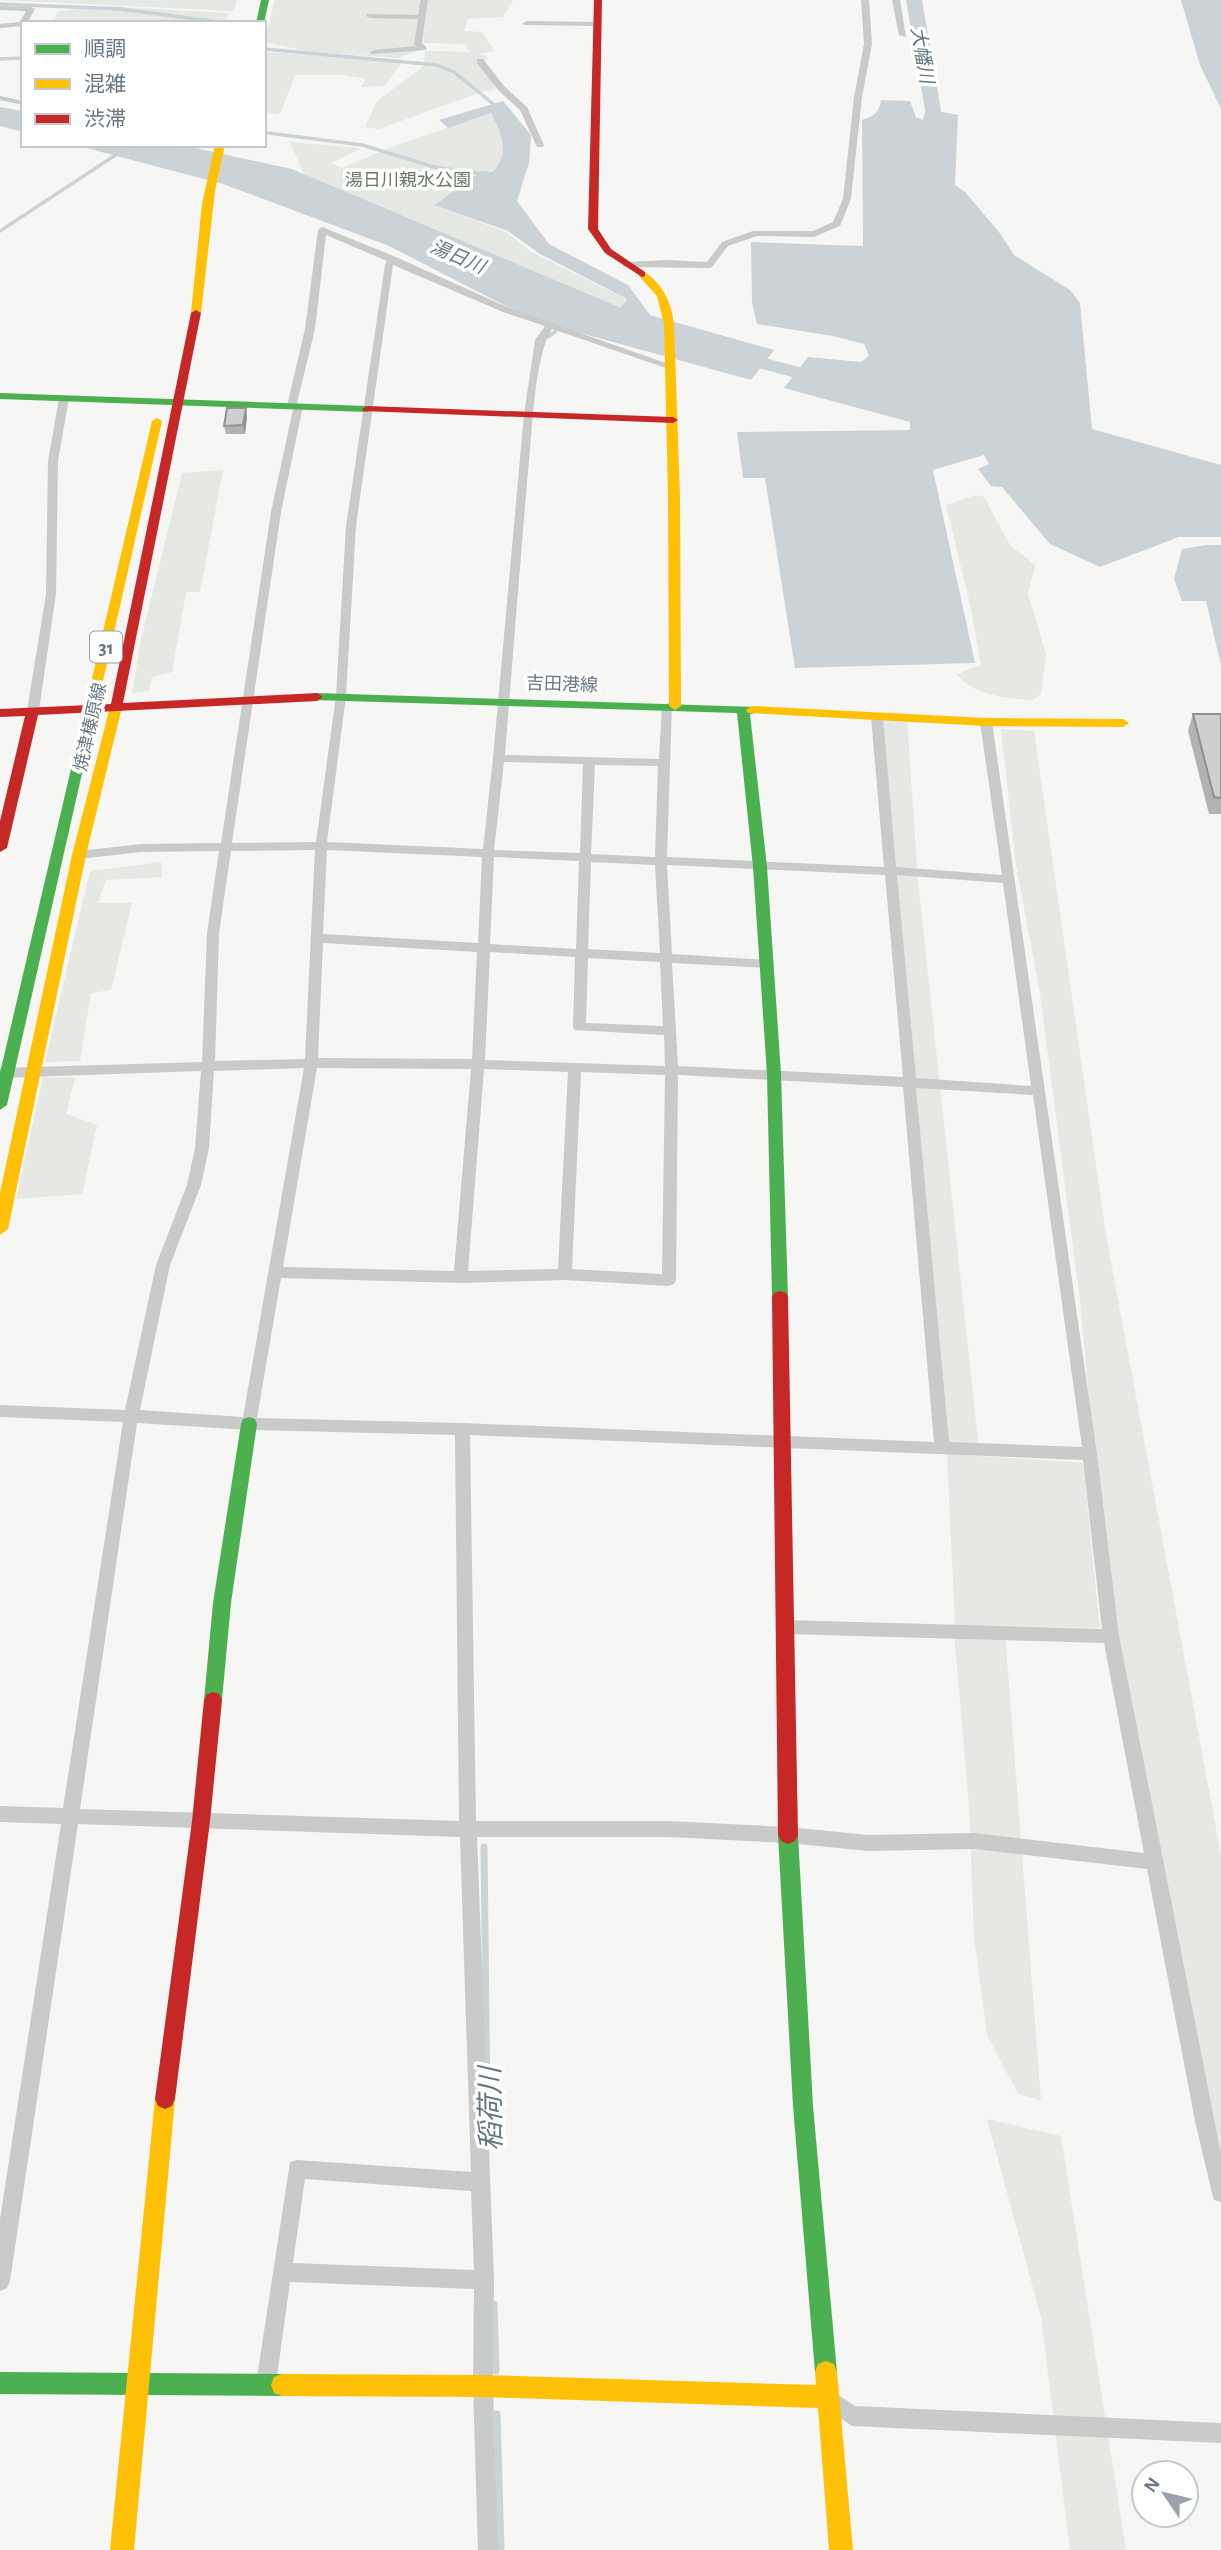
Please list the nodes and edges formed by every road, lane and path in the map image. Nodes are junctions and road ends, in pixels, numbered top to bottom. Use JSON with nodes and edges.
{"nodes":[{"id":1,"x":253,"y":0,"type":"edge"},
{"id":2,"x":265,"y":0,"type":"edge"},
{"id":3,"x":424,"y":0,"type":"edge"},
{"id":4,"x":598,"y":0,"type":"edge"},
{"id":5,"x":865,"y":0,"type":"edge"},
{"id":6,"x":896,"y":0,"type":"edge"},
{"id":7,"x":0,"y":8,"type":"edge"},
{"id":8,"x":370,"y":16,"type":"dead end"},
{"id":9,"x":420,"y":17,"type":"junction"},
{"id":10,"x":24,"y":21,"type":"edge"},
{"id":11,"x":248,"y":21,"type":"edge"},
{"id":12,"x":260,"y":21,"type":"edge"},
{"id":13,"x":21,"y":23,"type":"edge"},
{"id":14,"x":527,"y":23,"type":"dead end"},
{"id":15,"x":597,"y":24,"type":"junction"},
{"id":16,"x":0,"y":26,"type":"edge"},
{"id":17,"x":903,"y":36,"type":"dead end"},
{"id":18,"x":374,"y":52,"type":"dead end"},
{"id":19,"x":480,"y":61,"type":"dead end"},
{"id":20,"x":0,"y":98,"type":"edge"},
{"id":21,"x":21,"y":103,"type":"edge"},
{"id":22,"x":540,"y":145,"type":"dead end"},
{"id":23,"x":220,"y":147,"type":"edge"},
{"id":24,"x":393,"y":260,"type":"junction"},
{"id":25,"x":626,"y":265,"type":"junction"},
{"id":26,"x":550,"y":326,"type":"junction"},
{"id":27,"x":669,"y":365,"type":"junction"},
{"id":28,"x":0,"y":396,"type":"edge"},
{"id":29,"x":64,"y":398,"type":"junction"},
{"id":30,"x":169,"y":401,"type":"junction"},
{"id":31,"x":295,"y":406,"type":"junction"},
{"id":32,"x":368,"y":408,"type":"junction"},
{"id":33,"x":529,"y":414,"type":"junction"},
{"id":34,"x":673,"y":420,"type":"junction"},
{"id":35,"x":341,"y":696,"type":"junction"},
{"id":36,"x":249,"y":699,"type":"junction"},
{"id":37,"x":503,"y":701,"type":"junction"},
{"id":38,"x":672,"y":706,"type":"junction"},
{"id":39,"x":116,"y":707,"type":"junction"},
{"id":40,"x":92,"y":708,"type":"junction"},
{"id":41,"x":33,"y":710,"type":"junction"},
{"id":42,"x":743,"y":710,"type":"junction"},
{"id":43,"x":0,"y":713,"type":"edge"},
{"id":44,"x":877,"y":718,"type":"junction"},
{"id":45,"x":986,"y":722,"type":"junction"},
{"id":46,"x":1123,"y":723,"type":"dead end"},
{"id":47,"x":499,"y":758,"type":"junction"},
{"id":48,"x":589,"y":762,"type":"junction"},
{"id":49,"x":664,"y":763,"type":"junction"},
{"id":50,"x":228,"y":845,"type":"junction"},
{"id":51,"x":320,"y":846,"type":"junction"},
{"id":52,"x":0,"y":848,"type":"edge"},
{"id":53,"x":79,"y":855,"type":"junction"},
{"id":54,"x":488,"y":855,"type":"junction"},
{"id":55,"x":586,"y":858,"type":"junction"},
{"id":56,"x":661,"y":862,"type":"junction"},
{"id":57,"x":760,"y":867,"type":"junction"},
{"id":58,"x":892,"y":871,"type":"junction"},
{"id":59,"x":1008,"y":879,"type":"junction"},
{"id":60,"x":316,"y":938,"type":"junction"},
{"id":61,"x":483,"y":946,"type":"junction"},
{"id":62,"x":581,"y":954,"type":"junction"},
{"id":63,"x":665,"y":958,"type":"junction"},
{"id":64,"x":768,"y":964,"type":"junction"},
{"id":65,"x":669,"y":1031,"type":"junction"},
{"id":66,"x":311,"y":1063,"type":"junction"},
{"id":67,"x":478,"y":1064,"type":"junction"},
{"id":68,"x":208,"y":1065,"type":"junction"},
{"id":69,"x":575,"y":1069,"type":"junction"},
{"id":70,"x":32,"y":1071,"type":"junction"},
{"id":71,"x":672,"y":1071,"type":"junction"},
{"id":72,"x":4,"y":1072,"type":"edge"},
{"id":73,"x":774,"y":1074,"type":"junction"},
{"id":74,"x":909,"y":1083,"type":"junction"},
{"id":75,"x":1039,"y":1091,"type":"junction"},
{"id":76,"x":0,"y":1105,"type":"edge"},
{"id":77,"x":0,"y":1229,"type":"edge"},
{"id":78,"x":274,"y":1272,"type":"junction"},
{"id":79,"x":565,"y":1274,"type":"junction"},
{"id":80,"x":461,"y":1277,"type":"junction"},
{"id":81,"x":0,"y":1411,"type":"edge"},
{"id":82,"x":131,"y":1416,"type":"junction"},
{"id":83,"x":249,"y":1424,"type":"junction"},
{"id":84,"x":462,"y":1429,"type":"junction"},
{"id":85,"x":784,"y":1441,"type":"junction"},
{"id":86,"x":942,"y":1448,"type":"junction"},
{"id":87,"x":1090,"y":1454,"type":"junction"},
{"id":88,"x":785,"y":1627,"type":"junction"},
{"id":89,"x":1111,"y":1636,"type":"junction"},
{"id":90,"x":0,"y":1814,"type":"edge"},
{"id":91,"x":69,"y":1816,"type":"junction"},
{"id":92,"x":201,"y":1821,"type":"junction"},
{"id":93,"x":468,"y":1829,"type":"junction"},
{"id":94,"x":789,"y":1835,"type":"junction"},
{"id":95,"x":1154,"y":1862,"type":"junction"},
{"id":96,"x":480,"y":2182,"type":"junction"},
{"id":97,"x":1221,"y":2193,"type":"edge"},
{"id":98,"x":282,"y":2272,"type":"junction"},
{"id":99,"x":484,"y":2280,"type":"junction"},
{"id":100,"x":0,"y":2281,"type":"edge"},
{"id":101,"x":0,"y":2383,"type":"edge"},
{"id":102,"x":138,"y":2383,"type":"junction"},
{"id":103,"x":266,"y":2384,"type":"junction"},
{"id":104,"x":483,"y":2386,"type":"junction"},
{"id":105,"x":827,"y":2397,"type":"junction"},
{"id":106,"x":1221,"y":2432,"type":"edge"},
{"id":107,"x":122,"y":2550,"type":"edge"},
{"id":108,"x":488,"y":2550,"type":"edge"},
{"id":109,"x":841,"y":2550,"type":"edge"}],
"edges":[{"from":1,"to":11,"type":"street"},
{"from":2,"to":12,"type":"street"},
{"from":3,"to":9,"type":"street"},
{"from":4,"to":15,"type":"street"},
{"from":5,"to":25,"type":"street"},
{"from":6,"to":17,"type":"street"},
{"from":7,"to":10,"type":"street"},
{"from":8,"to":9,"type":"street"},
{"from":9,"to":18,"type":"street"},
{"from":13,"to":16,"type":"street"},
{"from":14,"to":15,"type":"street"},
{"from":15,"to":25,"type":"street"},
{"from":19,"to":22,"type":"street"},
{"from":20,"to":21,"type":"street"},
{"from":23,"to":30,"type":"street","name":"焼津榛原線","number":"31"},
{"from":24,"to":26,"type":"street"},
{"from":24,"to":31,"type":"street"},
{"from":24,"to":32,"type":"street"},
{"from":25,"to":27,"type":"street"},
{"from":26,"to":27,"type":"street"},
{"from":26,"to":33,"type":"street"},
{"from":27,"to":34,"type":"street"},
{"from":28,"to":29,"type":"street"},
{"from":29,"to":30,"type":"street"},
{"from":29,"to":41,"type":"street"},
{"from":30,"to":31,"type":"street"},
{"from":30,"to":39,"type":"street","name":"焼津榛原線","number":"31"},
{"from":30,"to":40,"type":"street","name":"焼津榛原線","number":"31"},
{"from":31,"to":32,"type":"street"},
{"from":31,"to":36,"type":"street"},
{"from":32,"to":33,"type":"street"},
{"from":32,"to":35,"type":"street"},
{"from":33,"to":34,"type":"street"},
{"from":33,"to":37,"type":"street"},
{"from":34,"to":38,"type":"street"},
{"from":35,"to":36,"type":"street","name":"吉田港線"},
{"from":35,"to":37,"type":"street","name":"吉田港線"},
{"from":35,"to":51,"type":"street"},
{"from":36,"to":39,"type":"street","name":"吉田港線"},
{"from":36,"to":50,"type":"street"},
{"from":37,"to":38,"type":"street","name":"吉田港線"},
{"from":37,"to":47,"type":"street"},
{"from":38,"to":42,"type":"street","name":"吉田港線"},
{"from":38,"to":49,"type":"street"},
{"from":39,"to":40,"type":"street","name":"吉田港線"},
{"from":39,"to":53,"type":"street","name":"焼津榛原線","number":"31"},
{"from":40,"to":41,"type":"street","name":"吉田港線"},
{"from":40,"to":72,"type":"street","name":"焼津榛原線","number":"31"},
{"from":41,"to":43,"type":"street","name":"吉田港線"},
{"from":41,"to":52,"type":"street"},
{"from":42,"to":44,"type":"street","name":"吉田港線"},
{"from":42,"to":57,"type":"street"},
{"from":44,"to":45,"type":"street","name":"吉田港線"},
{"from":44,"to":58,"type":"street"},
{"from":45,"to":46,"type":"street","name":"吉田港線"},
{"from":45,"to":59,"type":"street"},
{"from":47,"to":48,"type":"street"},
{"from":47,"to":54,"type":"street"},
{"from":48,"to":49,"type":"street"},
{"from":48,"to":55,"type":"street"},
{"from":49,"to":56,"type":"street"},
{"from":50,"to":51,"type":"street"},
{"from":50,"to":53,"type":"street"},
{"from":50,"to":68,"type":"street"},
{"from":51,"to":54,"type":"street"},
{"from":51,"to":60,"type":"street"},
{"from":53,"to":70,"type":"street","name":"焼津榛原線","number":"31"},
{"from":54,"to":55,"type":"street"},
{"from":54,"to":61,"type":"street"},
{"from":55,"to":56,"type":"street"},
{"from":55,"to":62,"type":"street"},
{"from":56,"to":57,"type":"street"},
{"from":56,"to":63,"type":"street"},
{"from":57,"to":58,"type":"street"},
{"from":57,"to":64,"type":"street"},
{"from":58,"to":59,"type":"street"},
{"from":58,"to":74,"type":"street"},
{"from":59,"to":75,"type":"street"},
{"from":60,"to":61,"type":"street"},
{"from":60,"to":66,"type":"street"},
{"from":61,"to":62,"type":"street"},
{"from":61,"to":67,"type":"street"},
{"from":62,"to":63,"type":"street"},
{"from":62,"to":65,"type":"street"},
{"from":63,"to":64,"type":"street"},
{"from":63,"to":65,"type":"street"},
{"from":64,"to":73,"type":"street"},
{"from":65,"to":71,"type":"street"},
{"from":66,"to":67,"type":"street"},
{"from":66,"to":68,"type":"street"},
{"from":66,"to":78,"type":"street"},
{"from":67,"to":69,"type":"street"},
{"from":67,"to":80,"type":"street"},
{"from":68,"to":70,"type":"street"},
{"from":68,"to":82,"type":"street"},
{"from":69,"to":71,"type":"street"},
{"from":69,"to":79,"type":"street"},
{"from":70,"to":72,"type":"street"},
{"from":70,"to":77,"type":"street","name":"焼津榛原線","number":"31"},
{"from":71,"to":73,"type":"street"},
{"from":71,"to":79,"type":"street"},
{"from":72,"to":76,"type":"street","name":"焼津榛原線","number":"31"},
{"from":73,"to":74,"type":"street"},
{"from":73,"to":85,"type":"street"},
{"from":74,"to":75,"type":"street"},
{"from":74,"to":86,"type":"street"},
{"from":75,"to":87,"type":"street"},
{"from":78,"to":80,"type":"street"},
{"from":78,"to":83,"type":"street"},
{"from":79,"to":80,"type":"street"},
{"from":81,"to":82,"type":"street"},
{"from":82,"to":83,"type":"street"},
{"from":82,"to":91,"type":"street"},
{"from":83,"to":84,"type":"street"},
{"from":83,"to":92,"type":"street"},
{"from":84,"to":85,"type":"street"},
{"from":84,"to":93,"type":"street"},
{"from":85,"to":86,"type":"street"},
{"from":85,"to":88,"type":"street"},
{"from":86,"to":87,"type":"street"},
{"from":87,"to":89,"type":"street"},
{"from":88,"to":89,"type":"street"},
{"from":88,"to":94,"type":"street"},
{"from":89,"to":95,"type":"street"},
{"from":90,"to":91,"type":"street"},
{"from":91,"to":92,"type":"street"},
{"from":91,"to":100,"type":"street"},
{"from":92,"to":93,"type":"street"},
{"from":92,"to":102,"type":"street"},
{"from":93,"to":94,"type":"street"},
{"from":93,"to":96,"type":"street"},
{"from":94,"to":95,"type":"street"},
{"from":94,"to":105,"type":"street"},
{"from":95,"to":97,"type":"street"},
{"from":96,"to":98,"type":"street"},
{"from":96,"to":99,"type":"street"},
{"from":98,"to":99,"type":"street"},
{"from":98,"to":103,"type":"street"},
{"from":99,"to":104,"type":"street"},
{"from":101,"to":102,"type":"street"},
{"from":102,"to":103,"type":"street"},
{"from":102,"to":107,"type":"street"},
{"from":103,"to":104,"type":"street"},
{"from":104,"to":105,"type":"street"},
{"from":104,"to":108,"type":"street"},
{"from":105,"to":106,"type":"street"},
{"from":105,"to":109,"type":"street"}]}
